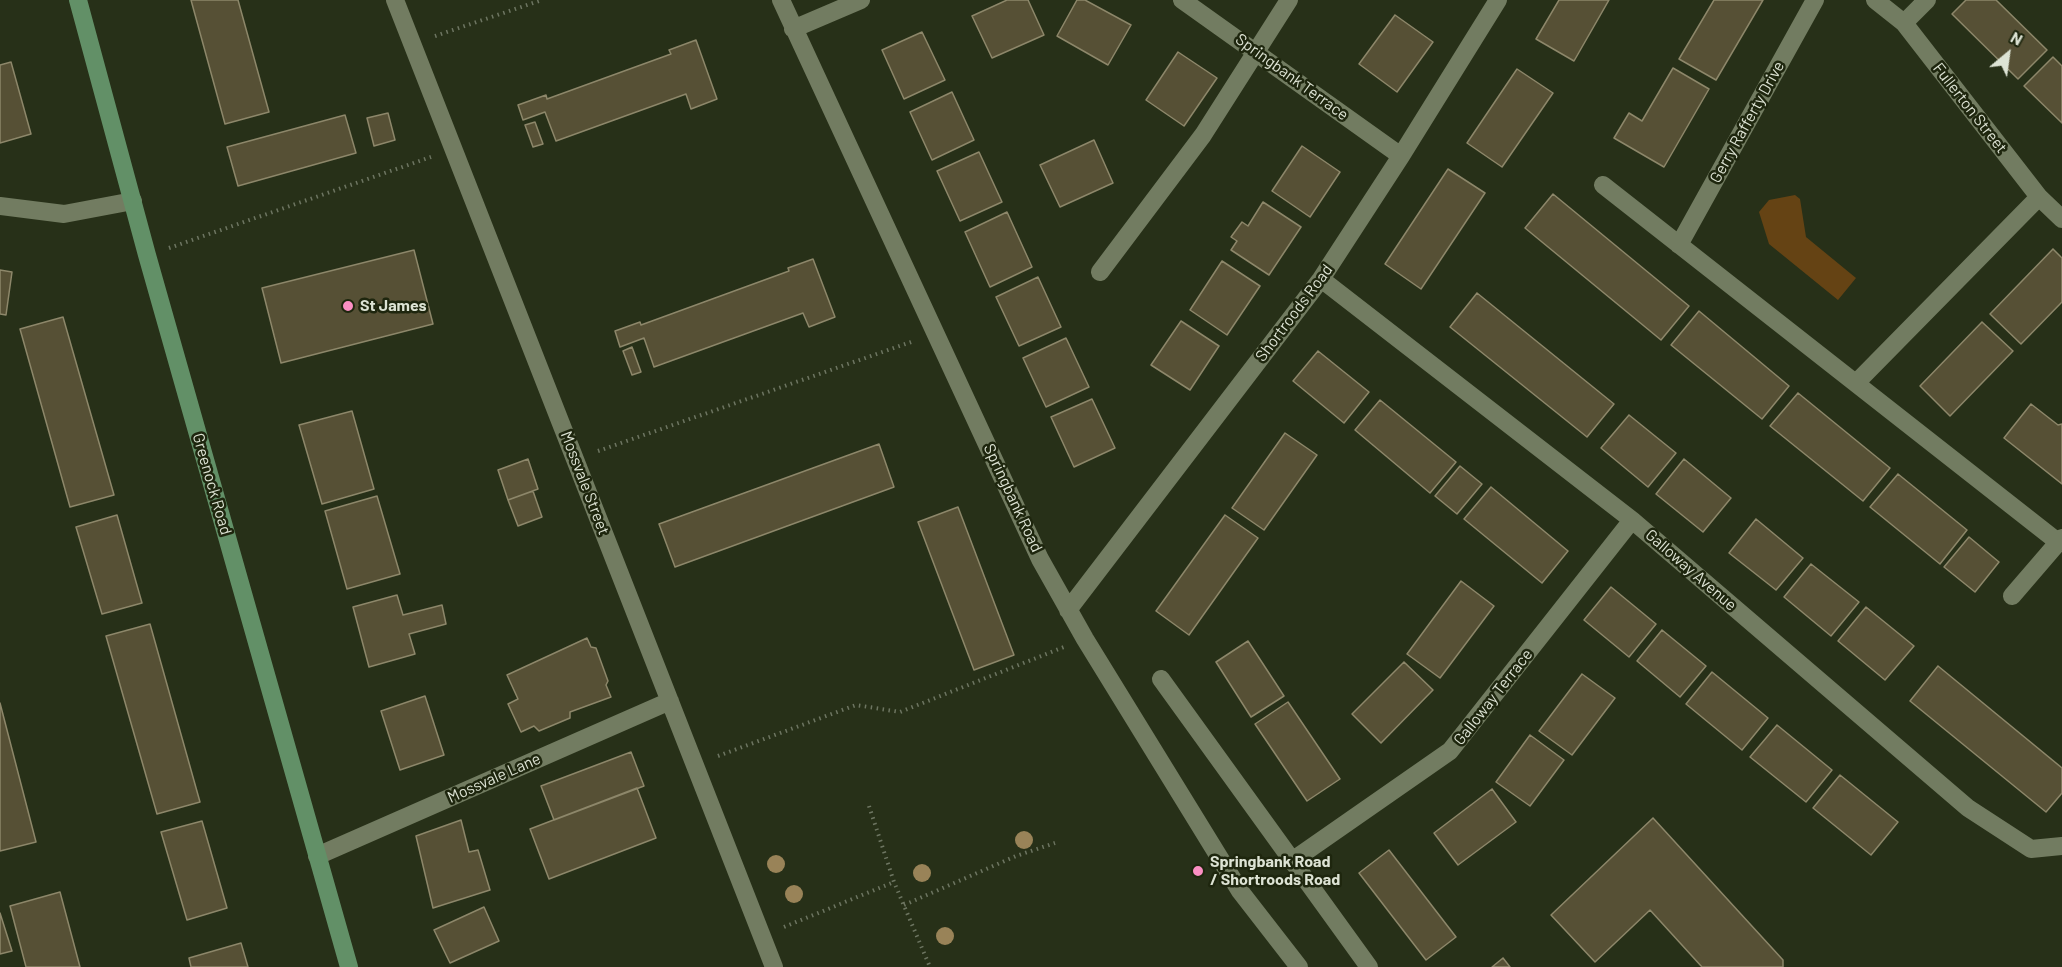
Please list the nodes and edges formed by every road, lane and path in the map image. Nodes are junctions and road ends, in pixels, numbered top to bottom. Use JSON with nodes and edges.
{"nodes":[{"id":1,"x":78,"y":0,"type":"edge"},
{"id":2,"x":395,"y":0,"type":"edge"},
{"id":3,"x":542,"y":0,"type":"edge"},
{"id":4,"x":781,"y":0,"type":"edge"},
{"id":5,"x":861,"y":0,"type":"edge"},
{"id":6,"x":1182,"y":0,"type":"edge"},
{"id":7,"x":1289,"y":0,"type":"edge"},
{"id":8,"x":1498,"y":0,"type":"edge"},
{"id":9,"x":1815,"y":0,"type":"edge"},
{"id":10,"x":1875,"y":0,"type":"edge"},
{"id":11,"x":1927,"y":0,"type":"edge"},
{"id":12,"x":1904,"y":23,"type":"junction"},
{"id":13,"x":793,"y":29,"type":"junction"},
{"id":14,"x":413,"y":43,"type":"junction"},
{"id":15,"x":1255,"y":50,"type":"junction"},
{"id":16,"x":454,"y":149,"type":"junction"},
{"id":17,"x":1401,"y":156,"type":"junction"},
{"id":18,"x":1603,"y":185,"type":"dead end"},
{"id":19,"x":2038,"y":197,"type":"junction"},
{"id":20,"x":134,"y":201,"type":"junction"},
{"id":21,"x":0,"y":206,"type":"edge"},
{"id":22,"x":2062,"y":219,"type":"edge"},
{"id":23,"x":1679,"y":245,"type":"junction"},
{"id":24,"x":147,"y":255,"type":"junction"},
{"id":25,"x":1100,"y":272,"type":"dead end"},
{"id":26,"x":1321,"y":279,"type":"junction"},
{"id":27,"x":937,"y":333,"type":"junction"},
{"id":28,"x":1856,"y":383,"type":"junction"},
{"id":29,"x":576,"y":459,"type":"junction"},
{"id":30,"x":1632,"y":520,"type":"junction"},
{"id":31,"x":2060,"y":540,"type":"edge"},
{"id":32,"x":2012,"y":596,"type":"dead end"},
{"id":33,"x":1068,"y":610,"type":"junction"},
{"id":34,"x":1085,"y":639,"type":"junction"},
{"id":35,"x":1161,"y":680,"type":"dead end"},
{"id":36,"x":670,"y":701,"type":"junction"},
{"id":37,"x":695,"y":764,"type":"junction"},
{"id":38,"x":869,"y":806,"type":"dead end"},
{"id":39,"x":1055,"y":843,"type":"dead end"},
{"id":40,"x":2062,"y":846,"type":"edge"},
{"id":41,"x":317,"y":856,"type":"junction"},
{"id":42,"x":1292,"y":861,"type":"junction"},
{"id":43,"x":894,"y":882,"type":"junction"},
{"id":44,"x":904,"y":905,"type":"junction"},
{"id":45,"x":762,"y":936,"type":"junction"},
{"id":46,"x":349,"y":967,"type":"edge"},
{"id":47,"x":774,"y":967,"type":"edge"},
{"id":48,"x":930,"y":967,"type":"edge"},
{"id":49,"x":1299,"y":967,"type":"edge"},
{"id":50,"x":1369,"y":967,"type":"edge"}],
"edges":[{"from":1,"to":20,"type":"main road","name":"Greenock Road"},
{"from":2,"to":14,"type":"street","name":"Mossvale Street"},
{"from":3,"to":14,"type":"path"},
{"from":4,"to":13,"type":"street","name":"Springbank Road"},
{"from":5,"to":13,"type":"street"},
{"from":6,"to":15,"type":"street","name":"Springbank Terrace"},
{"from":7,"to":15,"type":"street"},
{"from":8,"to":17,"type":"street","name":"Shortroods Road"},
{"from":9,"to":23,"type":"street","name":"Gerry Rafferty Drive"},
{"from":10,"to":12,"type":"street","name":"Fullerton Street"},
{"from":11,"to":12,"type":"street"},
{"from":12,"to":19,"type":"street","name":"Fullerton Street"},
{"from":13,"to":27,"type":"street","name":"Springbank Road"},
{"from":14,"to":16,"type":"street","name":"Mossvale Street"},
{"from":15,"to":17,"type":"street","name":"Springbank Terrace"},
{"from":15,"to":25,"type":"street"},
{"from":16,"to":24,"type":"path"},
{"from":16,"to":29,"type":"street","name":"Mossvale Street"},
{"from":17,"to":26,"type":"street","name":"Shortroods Road"},
{"from":18,"to":23,"type":"street"},
{"from":19,"to":22,"type":"street","name":"Fullerton Street"},
{"from":19,"to":28,"type":"street"},
{"from":20,"to":21,"type":"street"},
{"from":20,"to":24,"type":"main road","name":"Greenock Road"},
{"from":23,"to":28,"type":"street"},
{"from":24,"to":41,"type":"main road","name":"Greenock Road"},
{"from":26,"to":30,"type":"street","name":"Galloway Avenue"},
{"from":26,"to":33,"type":"street","name":"Shortroods Road"},
{"from":27,"to":29,"type":"path"},
{"from":27,"to":33,"type":"street","name":"Springbank Road"},
{"from":28,"to":31,"type":"street"},
{"from":29,"to":36,"type":"street","name":"Mossvale Street"},
{"from":30,"to":40,"type":"street","name":"Galloway Avenue"},
{"from":30,"to":42,"type":"street","name":"Galloway Terrace"},
{"from":31,"to":32,"type":"street"},
{"from":33,"to":34,"type":"street","name":"Springbank Road"},
{"from":34,"to":37,"type":"path"},
{"from":34,"to":49,"type":"street","name":"Springbank Road"},
{"from":35,"to":42,"type":"street"},
{"from":36,"to":37,"type":"street","name":"Mossvale Street"},
{"from":36,"to":41,"type":"street","name":"Mossvale Lane"},
{"from":37,"to":45,"type":"street","name":"Mossvale Street"},
{"from":38,"to":43,"type":"path"},
{"from":39,"to":44,"type":"path"},
{"from":41,"to":46,"type":"main road","name":"Greenock Road"},
{"from":42,"to":50,"type":"street"},
{"from":43,"to":44,"type":"path"},
{"from":43,"to":45,"type":"path"},
{"from":44,"to":48,"type":"path"},
{"from":45,"to":47,"type":"street","name":"Mossvale Street"}]}
